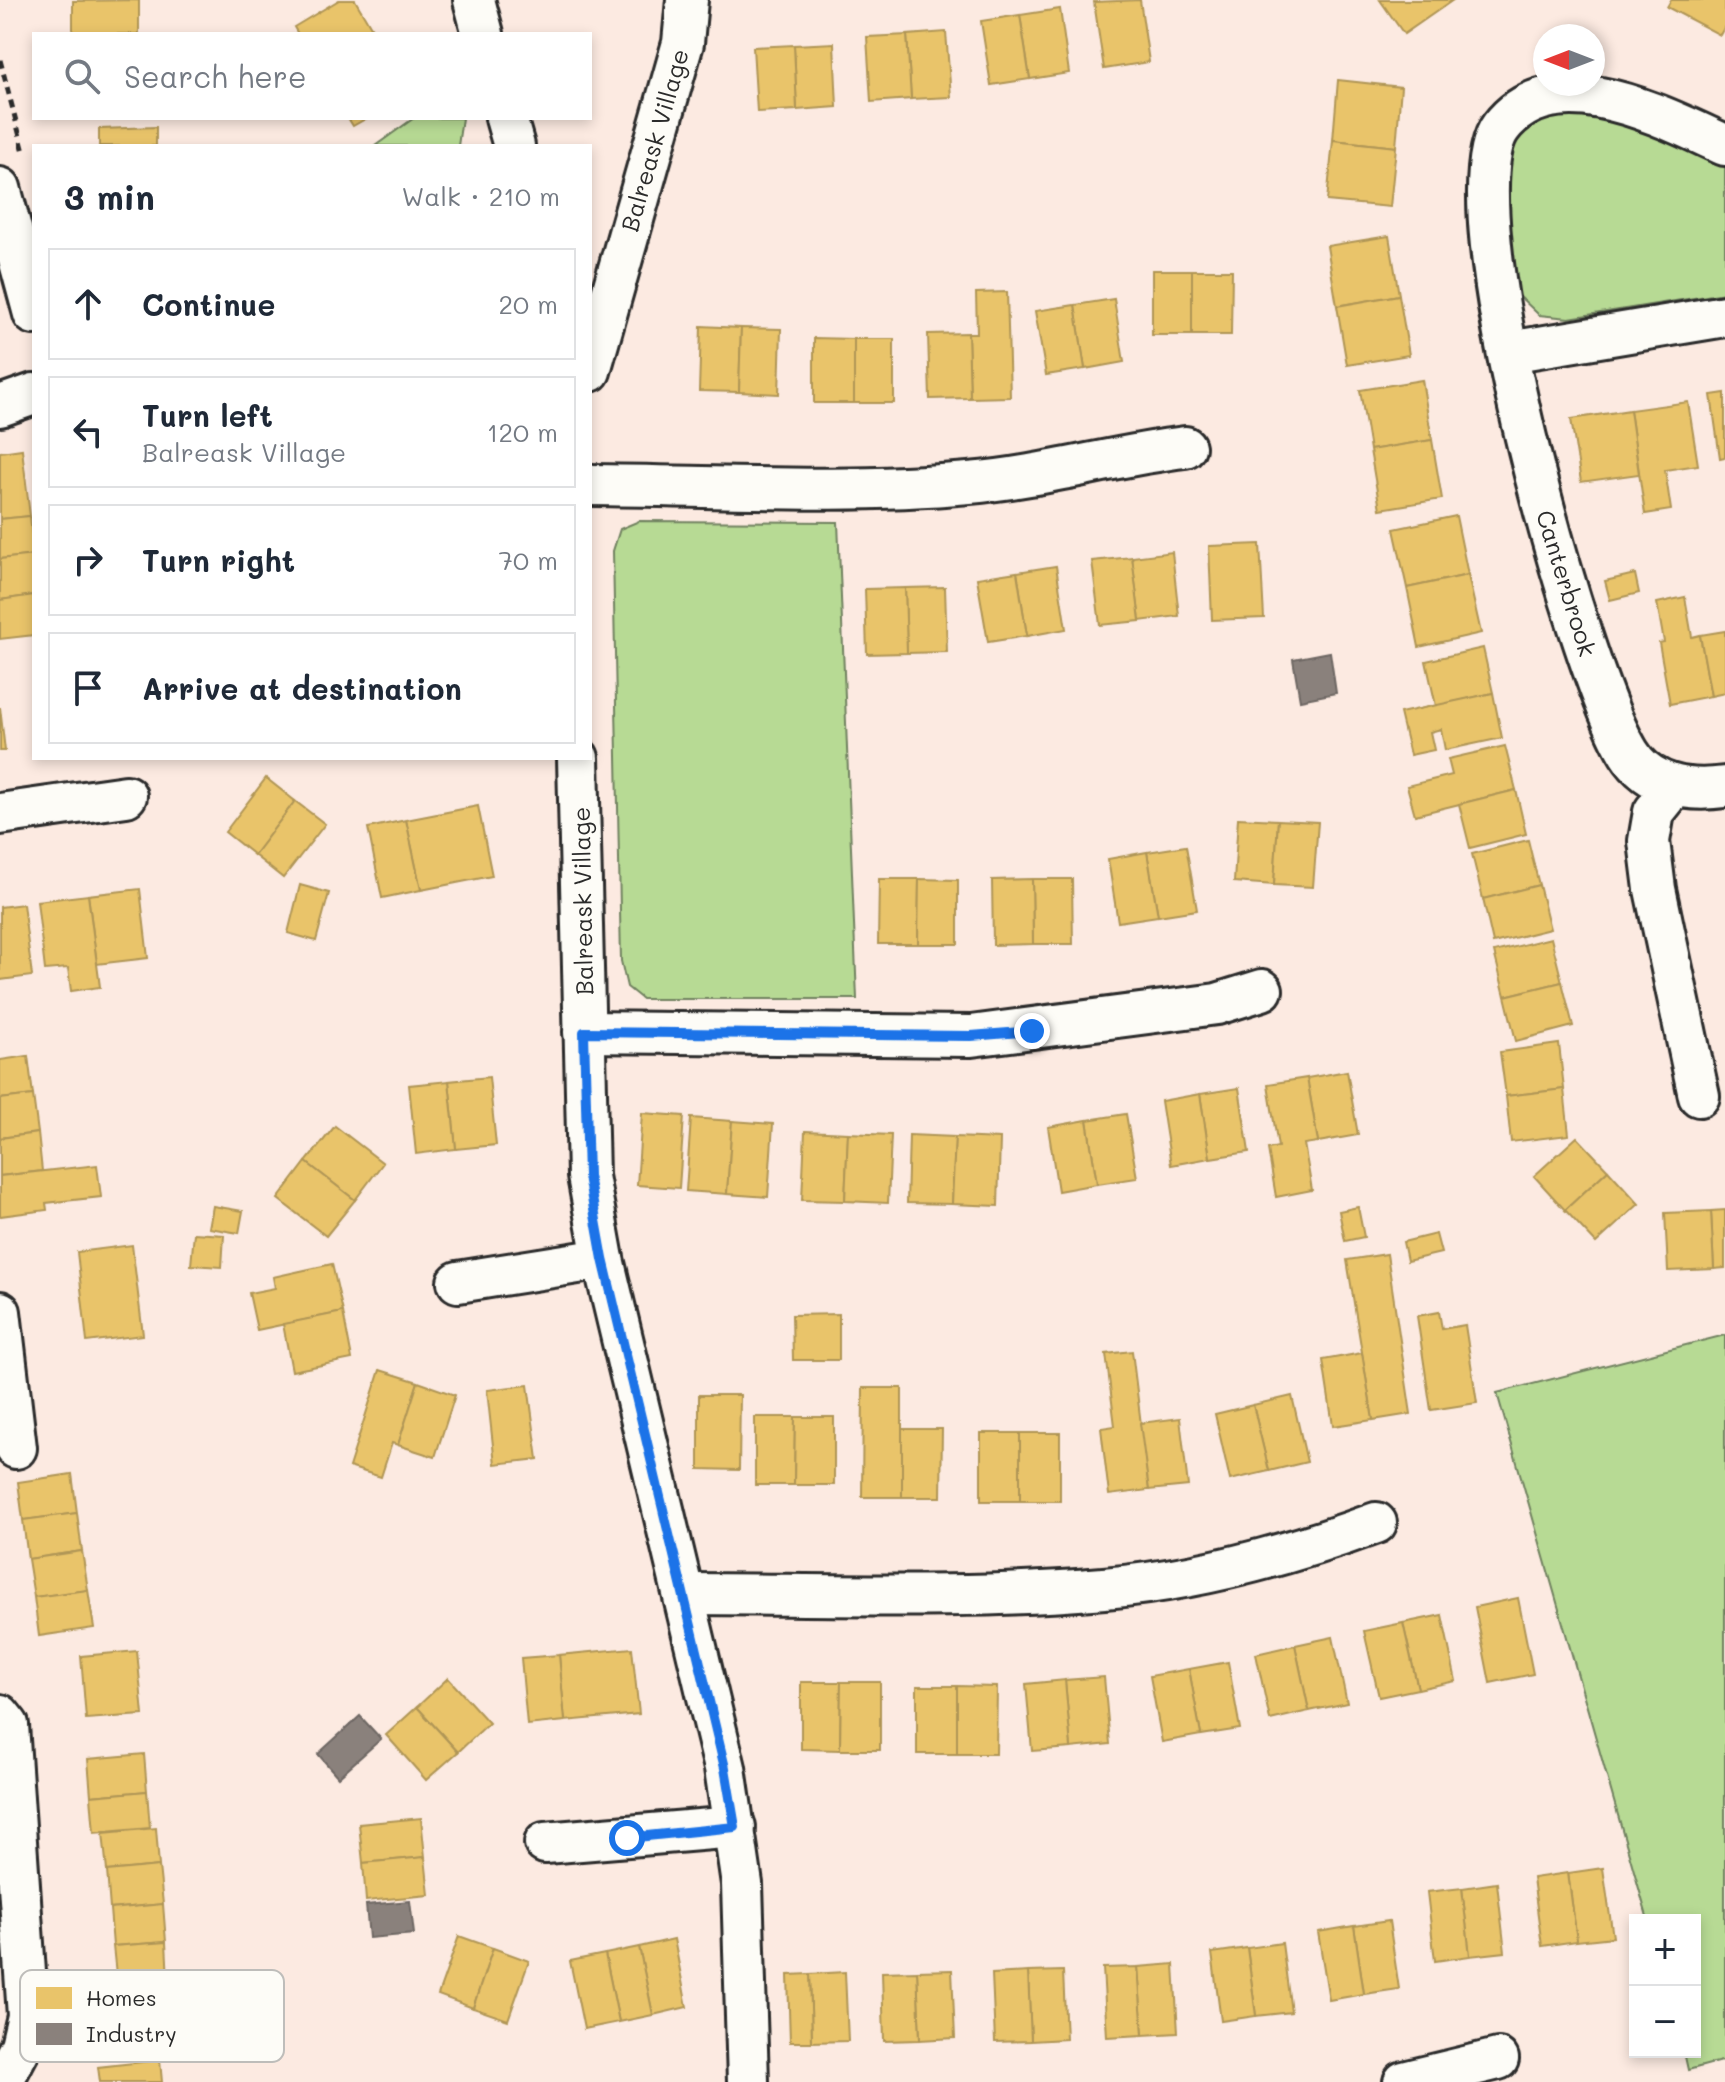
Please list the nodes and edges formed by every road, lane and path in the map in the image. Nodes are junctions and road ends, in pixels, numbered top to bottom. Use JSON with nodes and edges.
{"nodes":[{"id":1,"x":474,"y":0,"type":"edge"},
{"id":2,"x":687,"y":0,"type":"edge"},
{"id":3,"x":482,"y":32,"type":"edge"},
{"id":4,"x":0,"y":60,"type":"edge"},
{"id":5,"x":507,"y":120,"type":"edge"},
{"id":6,"x":513,"y":144,"type":"edge"},
{"id":7,"x":1725,"y":145,"type":"edge"},
{"id":8,"x":13,"y":174,"type":"edge"},
{"id":9,"x":32,"y":301,"type":"edge"},
{"id":10,"x":1725,"y":316,"type":"edge"},
{"id":11,"x":1509,"y":352,"type":"junction"},
{"id":12,"x":592,"y":364,"type":"edge"},
{"id":13,"x":32,"y":395,"type":"edge"},
{"id":14,"x":0,"y":406,"type":"edge"},
{"id":15,"x":1185,"y":447,"type":"dead end"},
{"id":16,"x":592,"y":485,"type":"edge"},
{"id":17,"x":578,"y":760,"type":"edge"},
{"id":18,"x":1674,"y":787,"type":"junction"},
{"id":19,"x":1725,"y":787,"type":"edge"},
{"id":20,"x":126,"y":796,"type":"dead end"},
{"id":21,"x":0,"y":814,"type":"edge"},
{"id":22,"x":1262,"y":990,"type":"dead end"},
{"id":23,"x":584,"y":1032,"type":"junction"},
{"id":24,"x":1699,"y":1096,"type":"dead end"},
{"id":25,"x":603,"y":1259,"type":"junction"},
{"id":26,"x":458,"y":1282,"type":"dead end"},
{"id":27,"x":0,"y":1312,"type":"edge"},
{"id":28,"x":16,"y":1448,"type":"dead end"},
{"id":29,"x":1376,"y":1523,"type":"dead end"},
{"id":30,"x":684,"y":1594,"type":"junction"},
{"id":31,"x":0,"y":1715,"type":"edge"},
{"id":32,"x":735,"y":1827,"type":"junction"},
{"id":33,"x":545,"y":1843,"type":"dead end"},
{"id":34,"x":25,"y":1970,"type":"edge"},
{"id":35,"x":20,"y":2048,"type":"edge"},
{"id":36,"x":1498,"y":2059,"type":"dead end"},
{"id":37,"x":2,"y":2082,"type":"edge"},
{"id":38,"x":748,"y":2082,"type":"edge"},
{"id":39,"x":1404,"y":2082,"type":"edge"}],
"edges":[{"from":1,"to":3,"type":"street"},
{"from":2,"to":12,"type":"street","name":"Balreask Village"},
{"from":4,"to":8,"type":"path"},
{"from":5,"to":6,"type":"street"},
{"from":7,"to":11,"type":"street","name":"Canterbrook"},
{"from":8,"to":9,"type":"street"},
{"from":10,"to":11,"type":"street"},
{"from":11,"to":18,"type":"street","name":"Canterbrook"},
{"from":13,"to":14,"type":"street"},
{"from":15,"to":16,"type":"street"},
{"from":17,"to":23,"type":"street","name":"Balreask Village"},
{"from":18,"to":19,"type":"street"},
{"from":18,"to":24,"type":"street"},
{"from":20,"to":21,"type":"street"},
{"from":22,"to":23,"type":"street"},
{"from":23,"to":25,"type":"street","name":"Balreask Village"},
{"from":25,"to":26,"type":"street"},
{"from":25,"to":30,"type":"street","name":"Balreask Village"},
{"from":27,"to":28,"type":"street"},
{"from":29,"to":30,"type":"street"},
{"from":30,"to":32,"type":"street","name":"Balreask Village"},
{"from":31,"to":34,"type":"street"},
{"from":32,"to":33,"type":"street"},
{"from":32,"to":38,"type":"street","name":"Balreask Village"},
{"from":35,"to":37,"type":"street"},
{"from":36,"to":39,"type":"street"}]}
